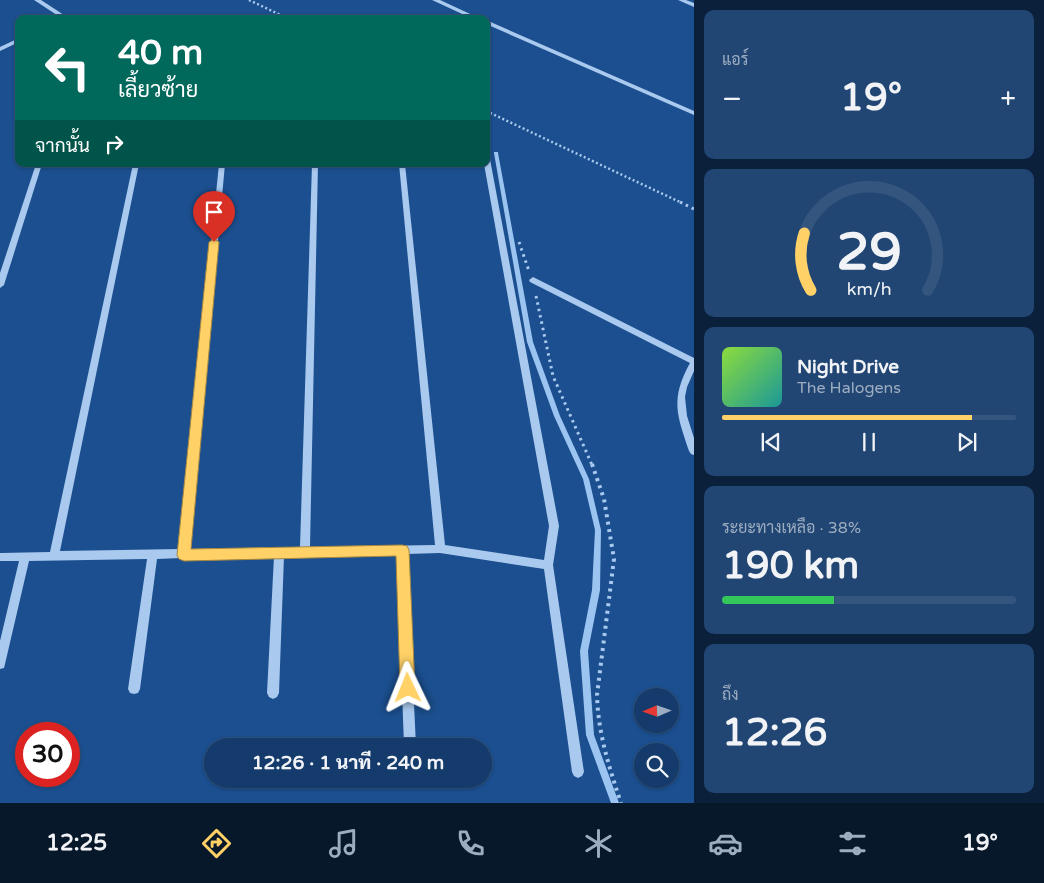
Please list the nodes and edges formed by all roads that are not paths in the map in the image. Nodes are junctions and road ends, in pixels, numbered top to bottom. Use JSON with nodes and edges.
{"nodes":[{"id":1,"x":37,"y":0,"type":"edge"},
{"id":2,"x":435,"y":0,"type":"edge"},
{"id":3,"x":681,"y":0,"type":"edge"},
{"id":4,"x":694,"y":5,"type":"edge"},
{"id":5,"x":60,"y":15,"type":"edge"},
{"id":6,"x":469,"y":15,"type":"edge"},
{"id":7,"x":490,"y":24,"type":"edge"},
{"id":8,"x":15,"y":42,"type":"edge"},
{"id":9,"x":0,"y":49,"type":"edge"},
{"id":10,"x":694,"y":113,"type":"edge"},
{"id":11,"x":38,"y":167,"type":"edge"},
{"id":12,"x":135,"y":167,"type":"edge"},
{"id":13,"x":222,"y":167,"type":"edge"},
{"id":14,"x":315,"y":167,"type":"edge"},
{"id":15,"x":402,"y":167,"type":"edge"},
{"id":16,"x":488,"y":167,"type":"edge"},
{"id":17,"x":533,"y":280,"type":"road end"},
{"id":18,"x":0,"y":284,"type":"edge"},
{"id":19,"x":694,"y":362,"type":"edge"},
{"id":20,"x":694,"y":451,"type":"edge"},
{"id":21,"x":402,"y":550,"type":"junction"},
{"id":22,"x":440,"y":550,"type":"junction"},
{"id":23,"x":305,"y":553,"type":"junction"},
{"id":24,"x":279,"y":554,"type":"junction"},
{"id":25,"x":153,"y":555,"type":"junction"},
{"id":26,"x":184,"y":555,"type":"junction"},
{"id":27,"x":25,"y":556,"type":"junction"},
{"id":28,"x":54,"y":556,"type":"junction"},
{"id":29,"x":0,"y":557,"type":"edge"},
{"id":30,"x":548,"y":565,"type":"junction"},
{"id":31,"x":0,"y":664,"type":"edge"},
{"id":32,"x":134,"y":689,"type":"dead end"},
{"id":33,"x":273,"y":692,"type":"dead end"},
{"id":34,"x":410,"y":738,"type":"edge"},
{"id":35,"x":578,"y":772,"type":"dead end"}],
"edges":[{"from":1,"to":5,"type":"street"},
{"from":2,"to":6,"type":"street"},
{"from":3,"to":4,"type":"street"},
{"from":7,"to":10,"type":"street"},
{"from":8,"to":9,"type":"street"},
{"from":11,"to":18,"type":"street"},
{"from":12,"to":28,"type":"street"},
{"from":13,"to":26,"type":"street"},
{"from":14,"to":23,"type":"street"},
{"from":15,"to":22,"type":"street"},
{"from":16,"to":30,"type":"street"},
{"from":17,"to":19,"type":"street"},
{"from":19,"to":20,"type":"street"},
{"from":21,"to":22,"type":"street"},
{"from":21,"to":23,"type":"street"},
{"from":21,"to":34,"type":"street"},
{"from":22,"to":30,"type":"street"},
{"from":23,"to":24,"type":"street"},
{"from":24,"to":26,"type":"street"},
{"from":24,"to":33,"type":"street"},
{"from":25,"to":26,"type":"street"},
{"from":25,"to":28,"type":"street"},
{"from":25,"to":32,"type":"street"},
{"from":27,"to":28,"type":"street"},
{"from":27,"to":29,"type":"street"},
{"from":27,"to":31,"type":"street"},
{"from":30,"to":35,"type":"street"}]}
